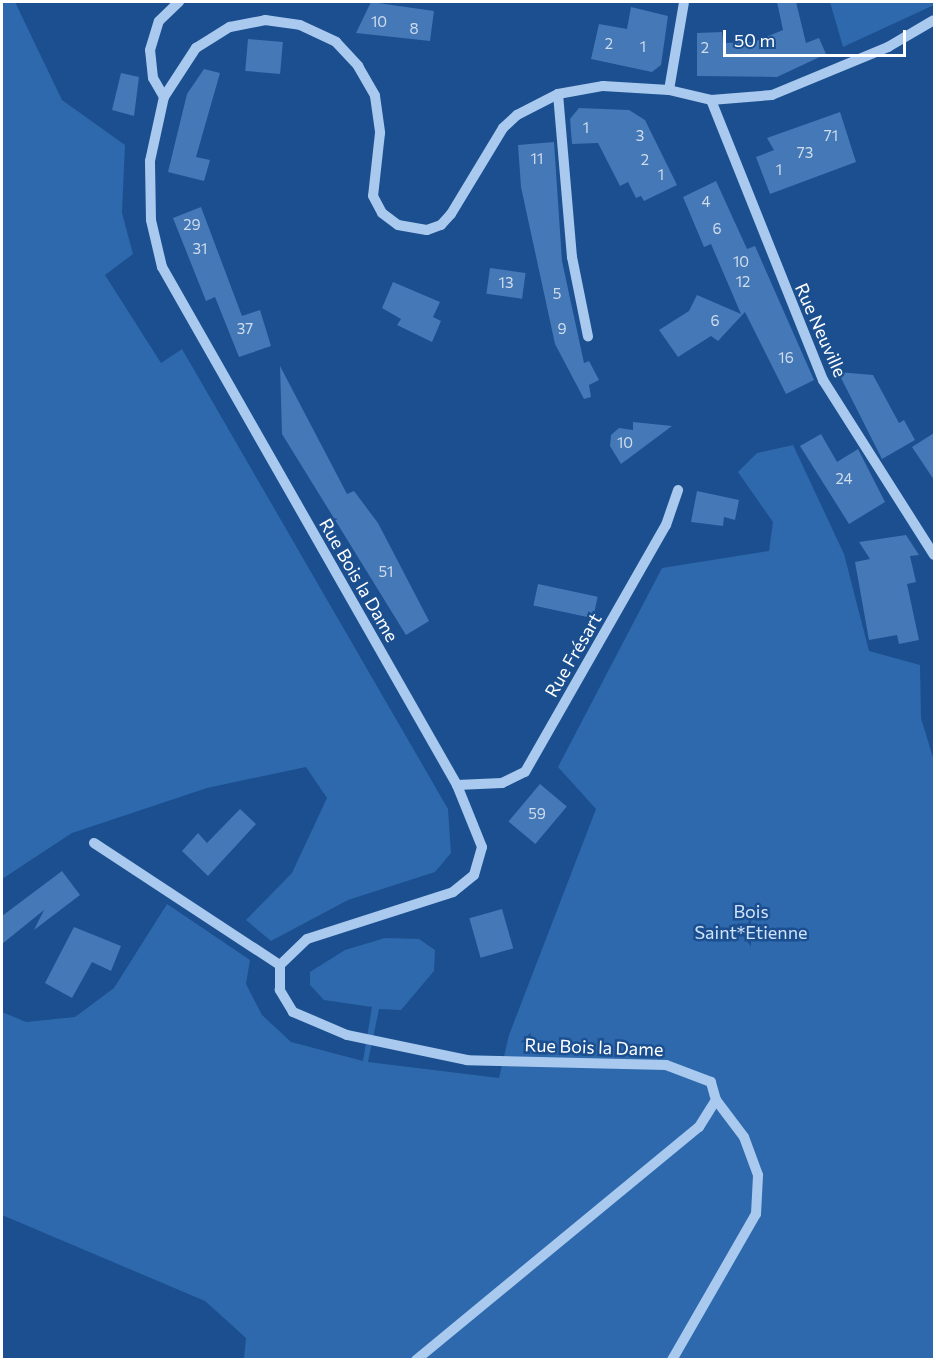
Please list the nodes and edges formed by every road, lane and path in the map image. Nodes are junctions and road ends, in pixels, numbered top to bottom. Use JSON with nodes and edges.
{"nodes":[{"id":1,"x":178,"y":2,"type":"edge"},
{"id":2,"x":684,"y":2,"type":"edge"},
{"id":3,"x":934,"y":20,"type":"edge"},
{"id":4,"x":669,"y":90,"type":"junction"},
{"id":5,"x":558,"y":94,"type":"junction"},
{"id":6,"x":164,"y":97,"type":"junction"},
{"id":7,"x":711,"y":100,"type":"junction"},
{"id":8,"x":588,"y":336,"type":"dead end"},
{"id":9,"x":678,"y":490,"type":"dead end"},
{"id":10,"x":934,"y":555,"type":"edge"},
{"id":11,"x":457,"y":785,"type":"junction"},
{"id":12,"x":94,"y":843,"type":"dead end"},
{"id":13,"x":280,"y":965,"type":"junction"},
{"id":14,"x":716,"y":1100,"type":"junction"},
{"id":15,"x":416,"y":1359,"type":"edge"},
{"id":16,"x":672,"y":1359,"type":"edge"}],
"edges":[{"from":1,"to":6,"type":"street"},
{"from":2,"to":4,"type":"street"},
{"from":3,"to":7,"type":"street","name":"Rue Bois la Dame"},
{"from":4,"to":5,"type":"street","name":"Rue Bois la Dame"},
{"from":4,"to":7,"type":"street","name":"Rue Bois la Dame"},
{"from":5,"to":6,"type":"street","name":"Rue Bois la Dame"},
{"from":5,"to":8,"type":"street"},
{"from":6,"to":11,"type":"street","name":"Rue Bois la Dame"},
{"from":7,"to":10,"type":"street","name":"Rue Neuville"},
{"from":9,"to":11,"type":"street","name":"Rue Frésart"},
{"from":11,"to":13,"type":"street","name":"Rue Bois la Dame"},
{"from":12,"to":13,"type":"street"},
{"from":13,"to":14,"type":"street","name":"Rue Bois la Dame"},
{"from":14,"to":15,"type":"street"},
{"from":14,"to":16,"type":"street"}]}
